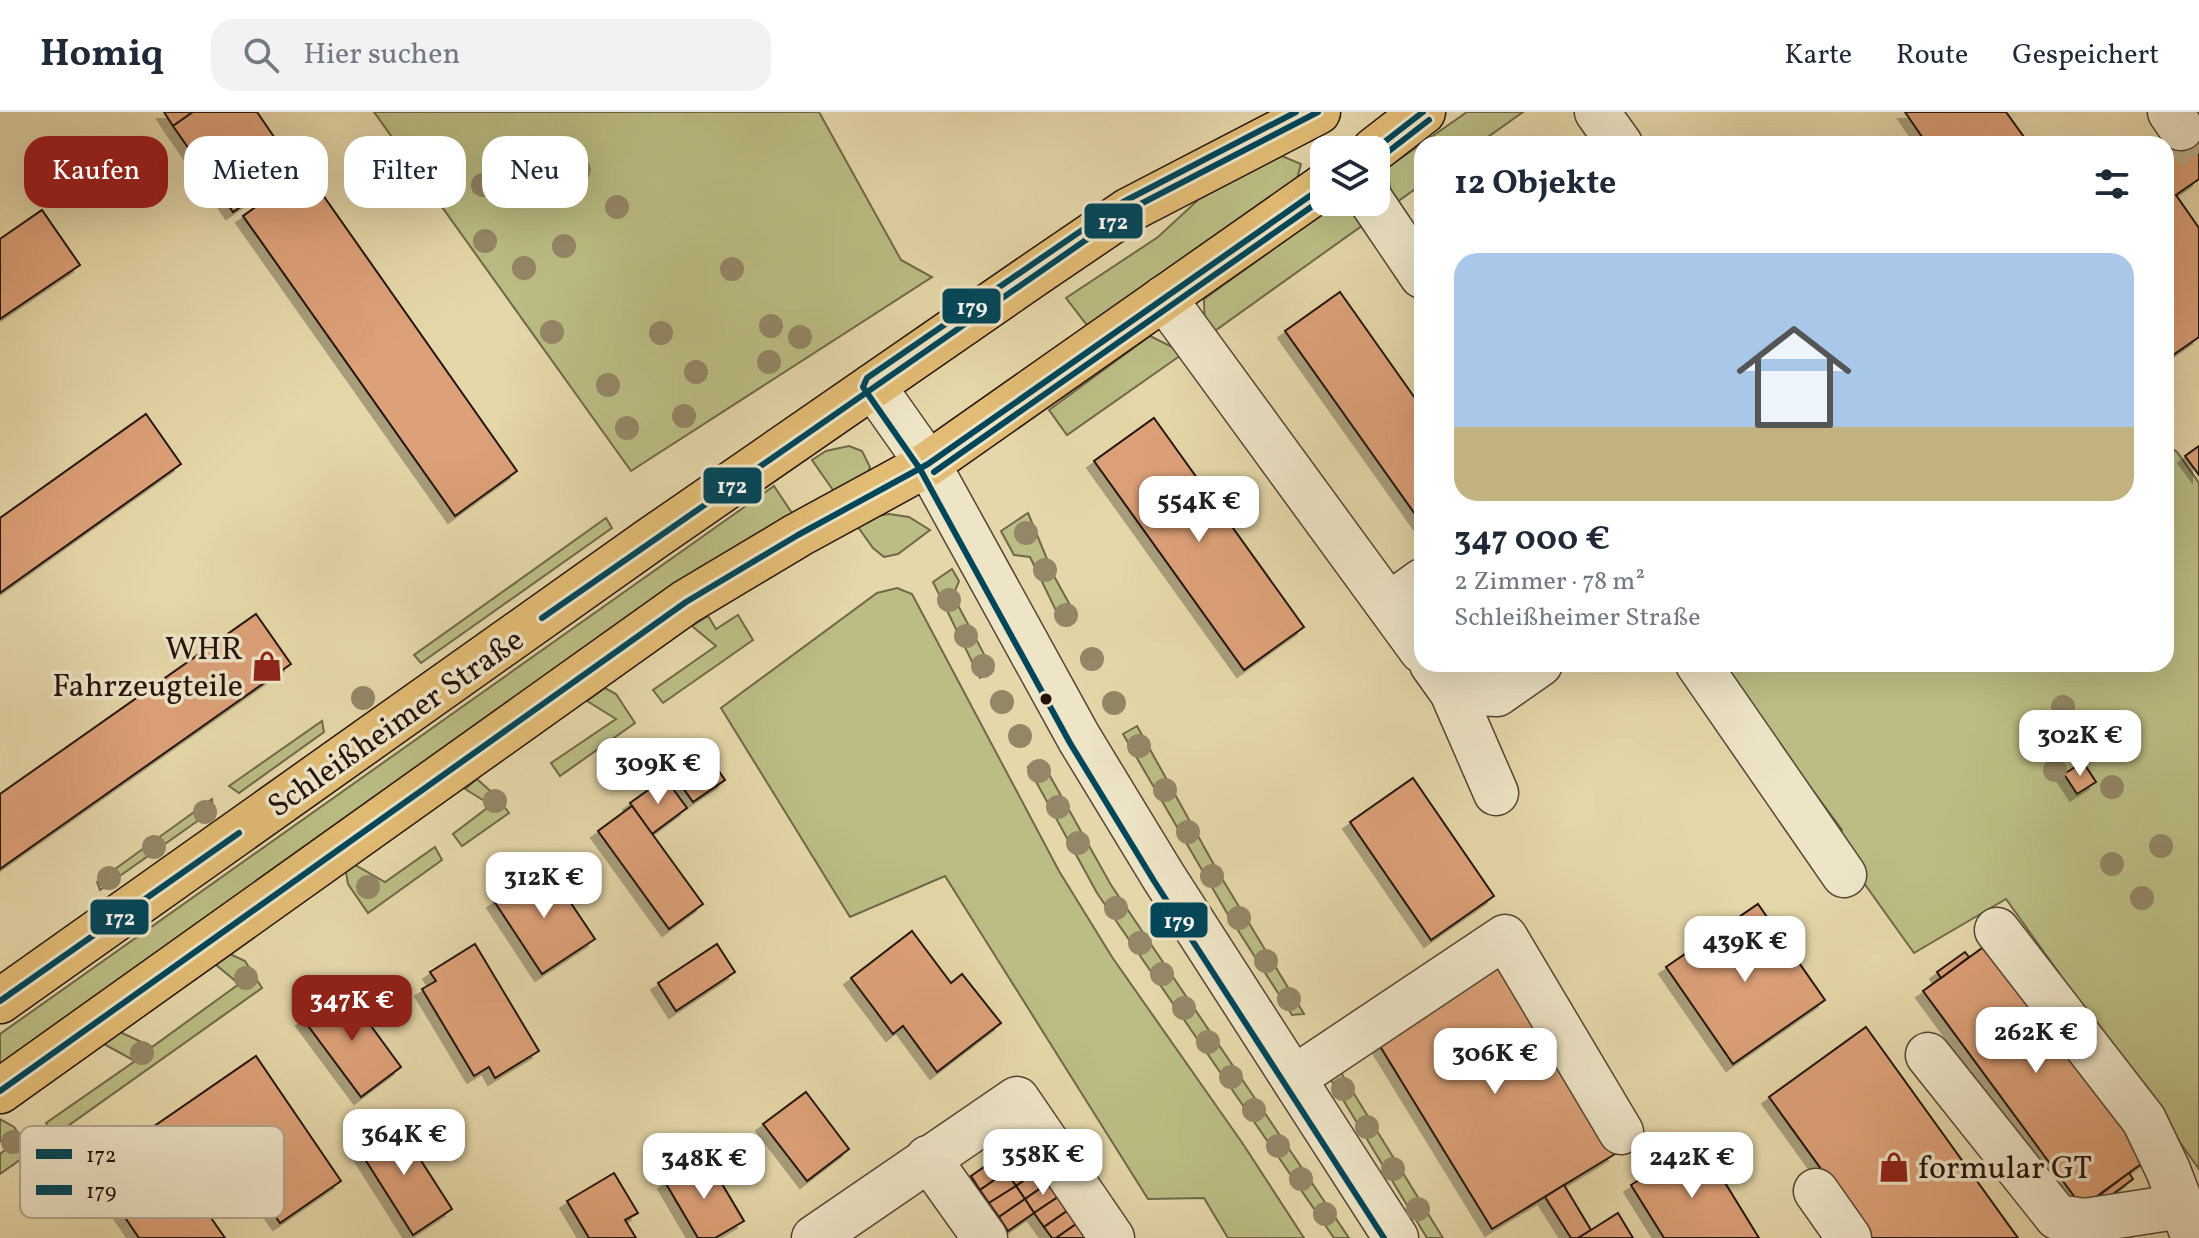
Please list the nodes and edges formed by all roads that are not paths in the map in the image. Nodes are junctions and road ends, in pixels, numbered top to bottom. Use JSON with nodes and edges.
{"nodes":[{"id":1,"x":1318,"y":112,"type":"edge"},
{"id":2,"x":1423,"y":112,"type":"edge"},
{"id":3,"x":1597,"y":112,"type":"edge"},
{"id":4,"x":1614,"y":136,"type":"edge"},
{"id":5,"x":1390,"y":138,"type":"edge"},
{"id":6,"x":1310,"y":196,"type":"edge"},
{"id":7,"x":1381,"y":216,"type":"edge"},
{"id":8,"x":1414,"y":264,"type":"edge"},
{"id":9,"x":1164,"y":298,"type":"junction"},
{"id":10,"x":873,"y":386,"type":"junction"},
{"id":11,"x":928,"y":464,"type":"junction"},
{"id":12,"x":1405,"y":593,"type":"edge"},
{"id":13,"x":1414,"y":624,"type":"edge"},
{"id":14,"x":1529,"y":672,"type":"edge"},
{"id":15,"x":1704,"y":672,"type":"edge"},
{"id":16,"x":1442,"y":678,"type":"edge"},
{"id":17,"x":1496,"y":793,"type":"dead end"},
{"id":18,"x":1844,"y":875,"type":"dead end"},
{"id":19,"x":1997,"y":930,"type":"dead end"},
{"id":20,"x":0,"y":1001,"type":"edge"},
{"id":21,"x":1928,"y":1055,"type":"dead end"},
{"id":22,"x":1294,"y":1078,"type":"junction"},
{"id":23,"x":0,"y":1091,"type":"edge"},
{"id":24,"x":1621,"y":1132,"type":"dead end"},
{"id":25,"x":928,"y":1158,"type":"junction"},
{"id":26,"x":1816,"y":1191,"type":"dead end"},
{"id":27,"x":2188,"y":1222,"type":"edge"},
{"id":28,"x":814,"y":1238,"type":"edge"},
{"id":29,"x":985,"y":1238,"type":"edge"},
{"id":30,"x":1112,"y":1238,"type":"edge"},
{"id":31,"x":1396,"y":1238,"type":"edge"},
{"id":32,"x":1849,"y":1238,"type":"edge"}],
"edges":[{"from":1,"to":10,"type":"main road","name":"Schleißheimer Straße"},
{"from":2,"to":5,"type":"main road"},
{"from":3,"to":4,"type":"street"},
{"from":6,"to":9,"type":"main road"},
{"from":7,"to":8,"type":"street"},
{"from":9,"to":11,"type":"main road"},
{"from":9,"to":12,"type":"street"},
{"from":10,"to":11,"type":"street"},
{"from":10,"to":20,"type":"main road","name":"Schleißheimer Straße"},
{"from":11,"to":22,"type":"street"},
{"from":11,"to":23,"type":"main road"},
{"from":12,"to":13,"type":"street"},
{"from":14,"to":16,"type":"street"},
{"from":15,"to":18,"type":"street"},
{"from":16,"to":17,"type":"street"},
{"from":19,"to":27,"type":"street"},
{"from":21,"to":27,"type":"street"},
{"from":22,"to":24,"type":"street"},
{"from":22,"to":31,"type":"street"},
{"from":25,"to":28,"type":"street"},
{"from":25,"to":29,"type":"street"},
{"from":25,"to":30,"type":"street"},
{"from":26,"to":32,"type":"street"}]}
